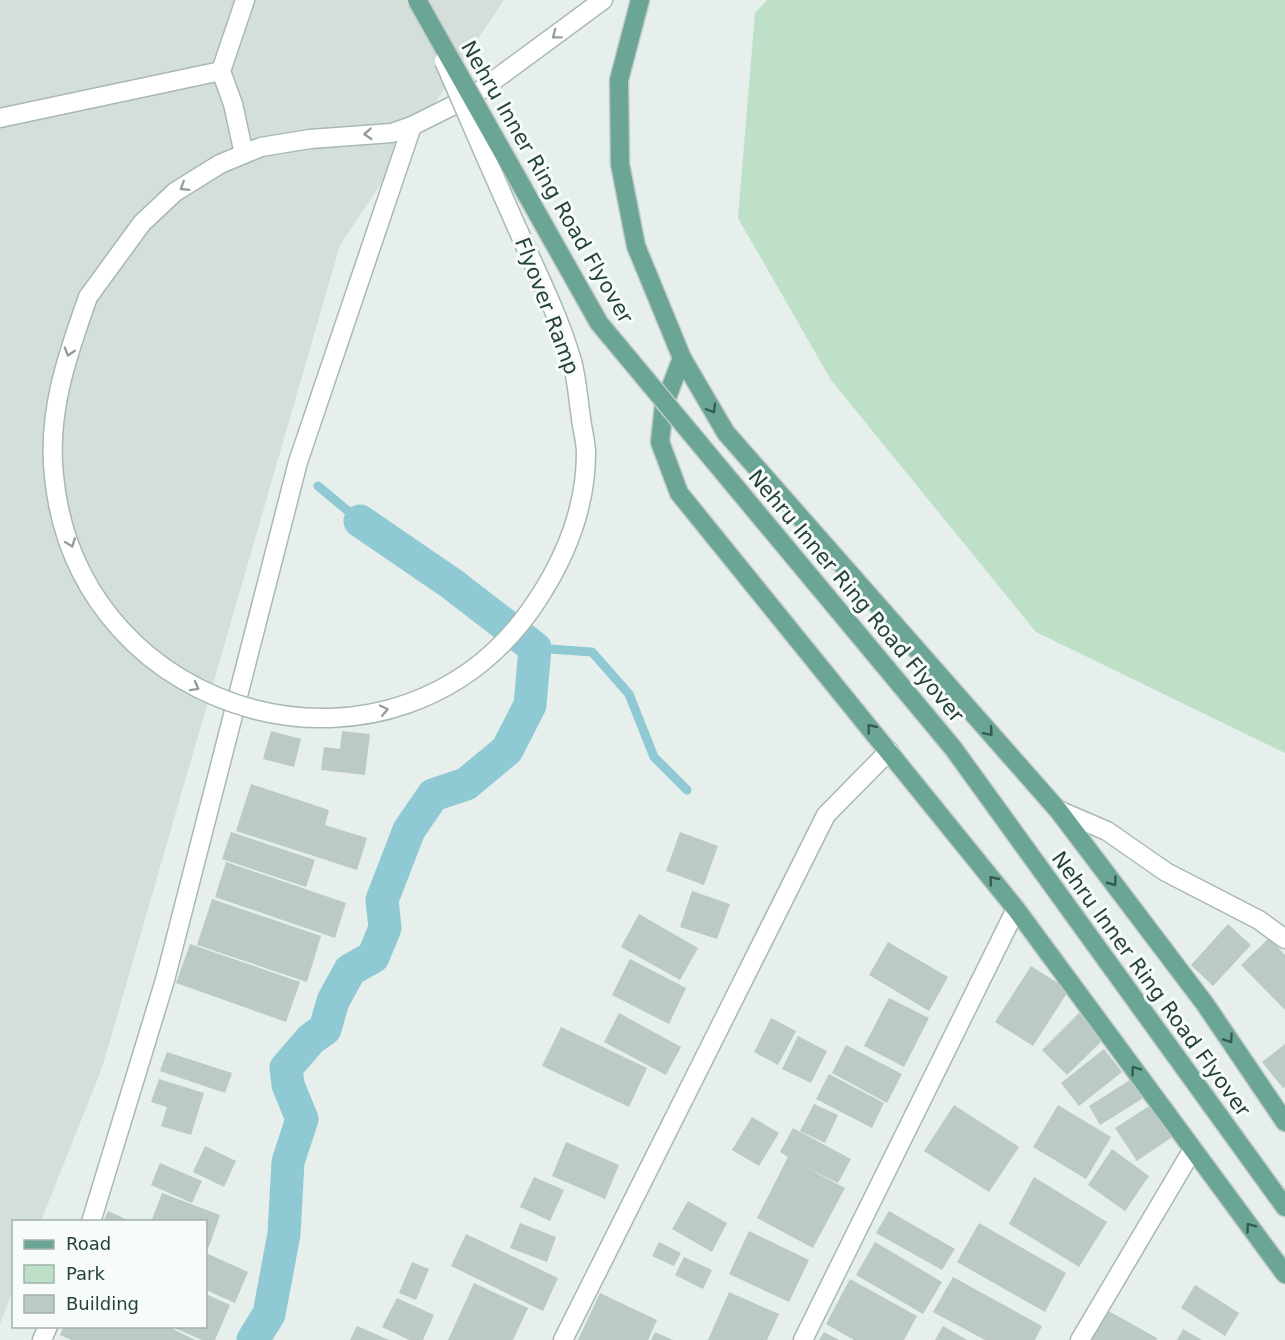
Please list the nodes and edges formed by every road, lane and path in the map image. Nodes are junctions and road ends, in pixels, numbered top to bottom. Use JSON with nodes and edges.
{"nodes":[{"id":1,"x":245,"y":0,"type":"edge"},
{"id":2,"x":603,"y":0,"type":"edge"},
{"id":3,"x":640,"y":0,"type":"edge"},
{"id":4,"x":419,"y":6,"type":"edge"},
{"id":5,"x":221,"y":70,"type":"junction"},
{"id":6,"x":0,"y":118,"type":"edge"},
{"id":7,"x":412,"y":126,"type":"junction"},
{"id":8,"x":244,"y":154,"type":"junction"},
{"id":9,"x":682,"y":358,"type":"junction"},
{"id":10,"x":889,"y":751,"type":"junction"},
{"id":11,"x":1058,"y":810,"type":"junction"},
{"id":12,"x":1016,"y":909,"type":"junction"},
{"id":13,"x":1285,"y":939,"type":"edge"},
{"id":14,"x":1285,"y":1122,"type":"edge"},
{"id":15,"x":1192,"y":1149,"type":"junction"},
{"id":16,"x":1285,"y":1207,"type":"edge"},
{"id":17,"x":91,"y":1220,"type":"edge"},
{"id":18,"x":1285,"y":1274,"type":"edge"},
{"id":19,"x":563,"y":1340,"type":"edge"},
{"id":20,"x":803,"y":1340,"type":"edge"},
{"id":21,"x":1080,"y":1340,"type":"edge"}],
"edges":[{"from":1,"to":5,"type":"street"},
{"from":2,"to":7,"type":"street","name":"Flyover Ramp","one_way":true},
{"from":3,"to":9,"type":"main road"},
{"from":8,"to":4,"type":"street","name":"Flyover Ramp","one_way":true,"bridge":true},
{"from":4,"to":16,"type":"main road","name":"Nehru Inner Ring Road Flyover","bridge":true},
{"from":5,"to":6,"type":"street"},
{"from":5,"to":8,"type":"street"},
{"from":7,"to":8,"type":"street","name":"Flyover Ramp","one_way":true},
{"from":7,"to":17,"type":"street"},
{"from":10,"to":9,"type":"main road","one_way":true},
{"from":9,"to":11,"type":"main road","one_way":true},
{"from":12,"to":10,"type":"main road","one_way":true},
{"from":10,"to":19,"type":"street"},
{"from":11,"to":13,"type":"street"},
{"from":11,"to":14,"type":"main road","one_way":true},
{"from":15,"to":12,"type":"main road","one_way":true},
{"from":12,"to":20,"type":"street"},
{"from":18,"to":15,"type":"main road","one_way":true},
{"from":15,"to":21,"type":"street"}]}
